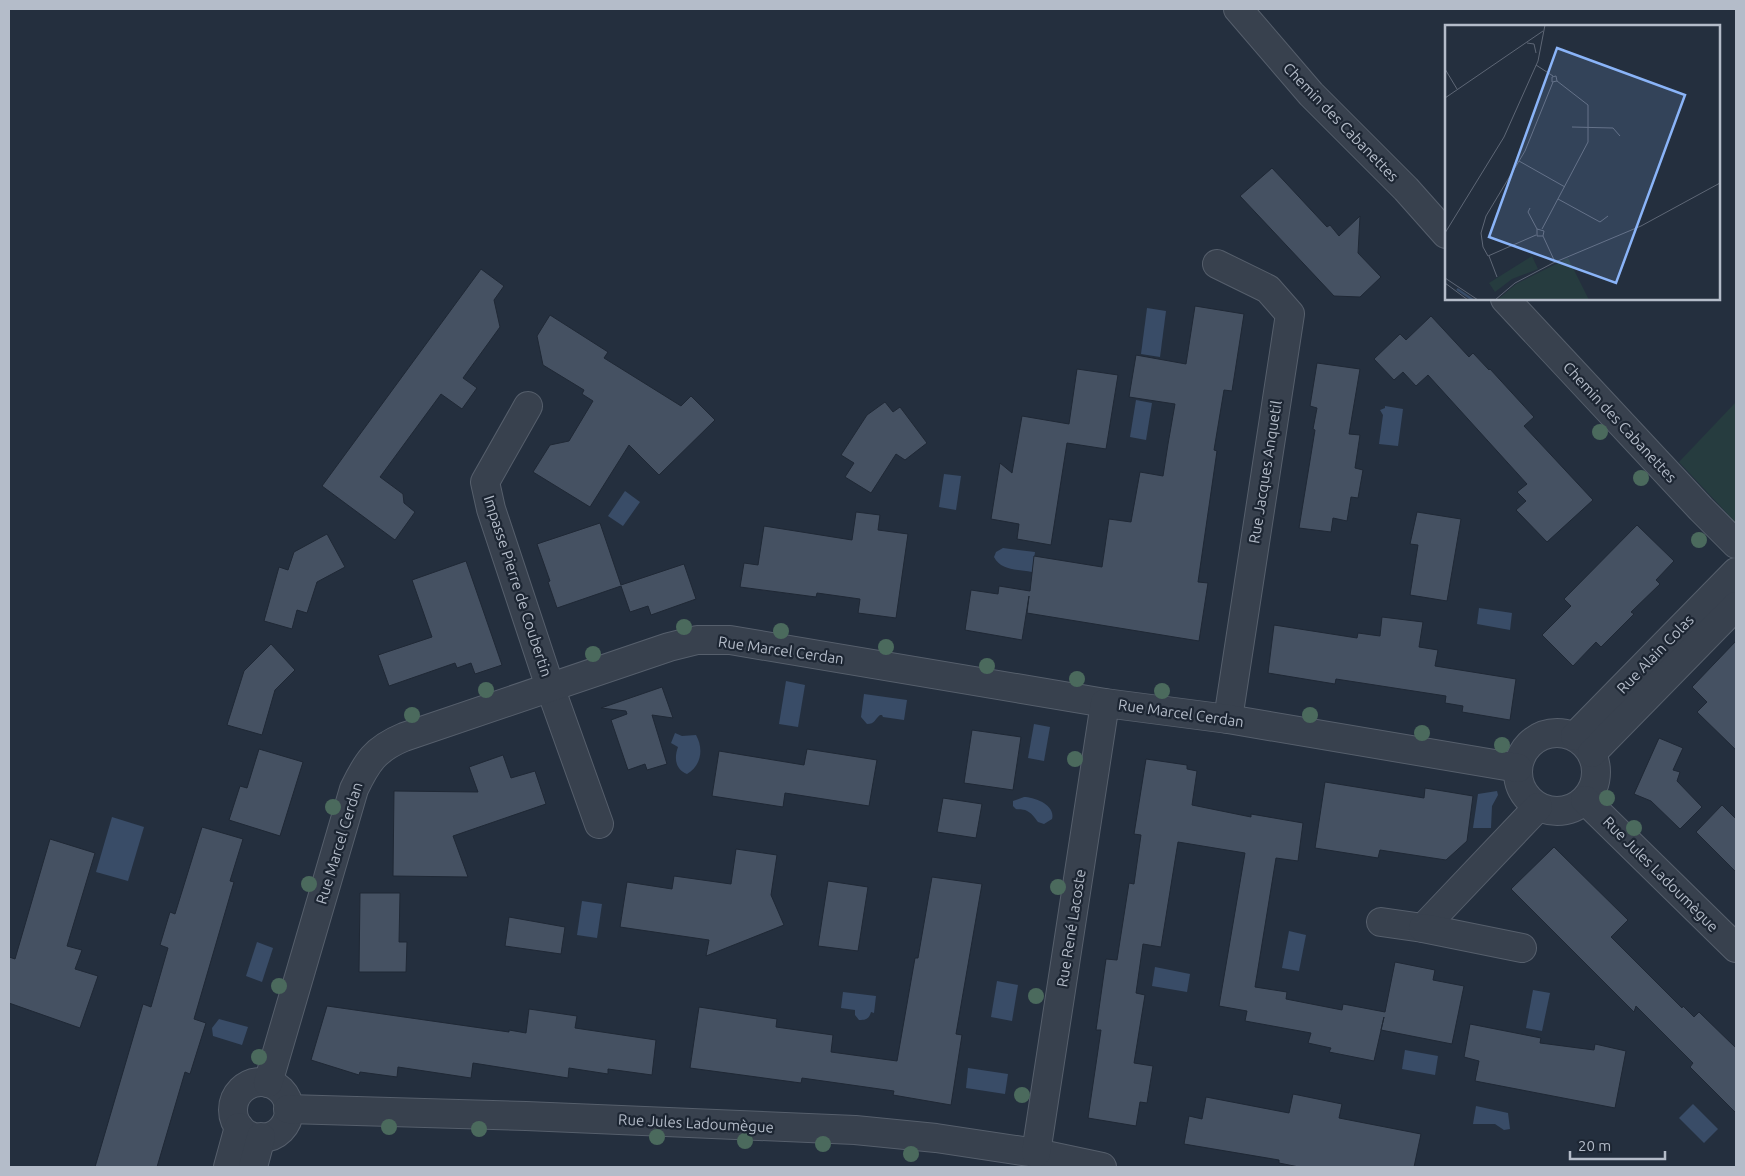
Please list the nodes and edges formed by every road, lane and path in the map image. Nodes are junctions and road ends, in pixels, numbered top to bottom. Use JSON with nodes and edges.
{"nodes":[{"id":1,"x":1238,"y":9,"type":"edge"},
{"id":2,"x":1445,"y":233,"type":"edge"},
{"id":3,"x":1217,"y":264,"type":"dead end"},
{"id":4,"x":1505,"y":300,"type":"edge"},
{"id":5,"x":528,"y":406,"type":"dead end"},
{"id":6,"x":1736,"y":544,"type":"edge"},
{"id":7,"x":1736,"y":572,"type":"edge"},
{"id":8,"x":1736,"y":606,"type":"edge"},
{"id":9,"x":550,"y":687,"type":"junction"},
{"id":10,"x":1106,"y":703,"type":"junction"},
{"id":11,"x":1228,"y":719,"type":"junction"},
{"id":12,"x":1583,"y":745,"type":"junction"},
{"id":13,"x":1518,"y":768,"type":"junction"},
{"id":14,"x":1585,"y":800,"type":"junction"},
{"id":15,"x":1538,"y":807,"type":"junction"},
{"id":16,"x":599,"y":824,"type":"dead end"},
{"id":17,"x":1381,"y":922,"type":"dead end"},
{"id":18,"x":1423,"y":928,"type":"junction"},
{"id":19,"x":1522,"y":948,"type":"dead end"},
{"id":20,"x":1736,"y":948,"type":"edge"},
{"id":21,"x":268,"y":1083,"type":"junction"},
{"id":22,"x":288,"y":1109,"type":"junction"},
{"id":23,"x":250,"y":1132,"type":"junction"},
{"id":24,"x":1036,"y":1153,"type":"junction"},
{"id":25,"x":228,"y":1167,"type":"edge"},
{"id":26,"x":253,"y":1167,"type":"edge"},
{"id":27,"x":1102,"y":1167,"type":"edge"}],
"edges":[{"from":1,"to":2,"type":"street","name":"Chemin des Cabanettes"},
{"from":3,"to":11,"type":"street","name":"Rue Jacques Anquetil"},
{"from":4,"to":6,"type":"street","name":"Chemin des Cabanettes"},
{"from":5,"to":9,"type":"street","name":"Impasse Pierre de Coubertin"},
{"from":7,"to":12,"type":"street","name":"Rue Alain Colas"},
{"from":8,"to":12,"type":"street","name":"Rue Alain Colas"},
{"from":9,"to":10,"type":"street","name":"Rue Marcel Cerdan"},
{"from":9,"to":16,"type":"street","name":"Impasse Pierre de Coubertin"},
{"from":9,"to":21,"type":"street","name":"Rue Marcel Cerdan"},
{"from":10,"to":11,"type":"street","name":"Rue Marcel Cerdan"},
{"from":10,"to":24,"type":"street","name":"Rue René Lacoste"},
{"from":11,"to":13,"type":"street","name":"Rue Marcel Cerdan"},
{"from":12,"to":13,"type":"street"},
{"from":12,"to":14,"type":"street"},
{"from":13,"to":15,"type":"street"},
{"from":14,"to":15,"type":"street"},
{"from":14,"to":20,"type":"street","name":"Rue Jules Ladoumègue"},
{"from":15,"to":18,"type":"street"},
{"from":17,"to":18,"type":"street"},
{"from":18,"to":19,"type":"street"},
{"from":21,"to":22,"type":"street"},
{"from":21,"to":23,"type":"street"},
{"from":22,"to":23,"type":"street"},
{"from":22,"to":24,"type":"street","name":"Rue Jules Ladoumègue"},
{"from":23,"to":25,"type":"street"},
{"from":23,"to":26,"type":"street"},
{"from":24,"to":27,"type":"street","name":"Rue Jules Ladoumègue"}]}
